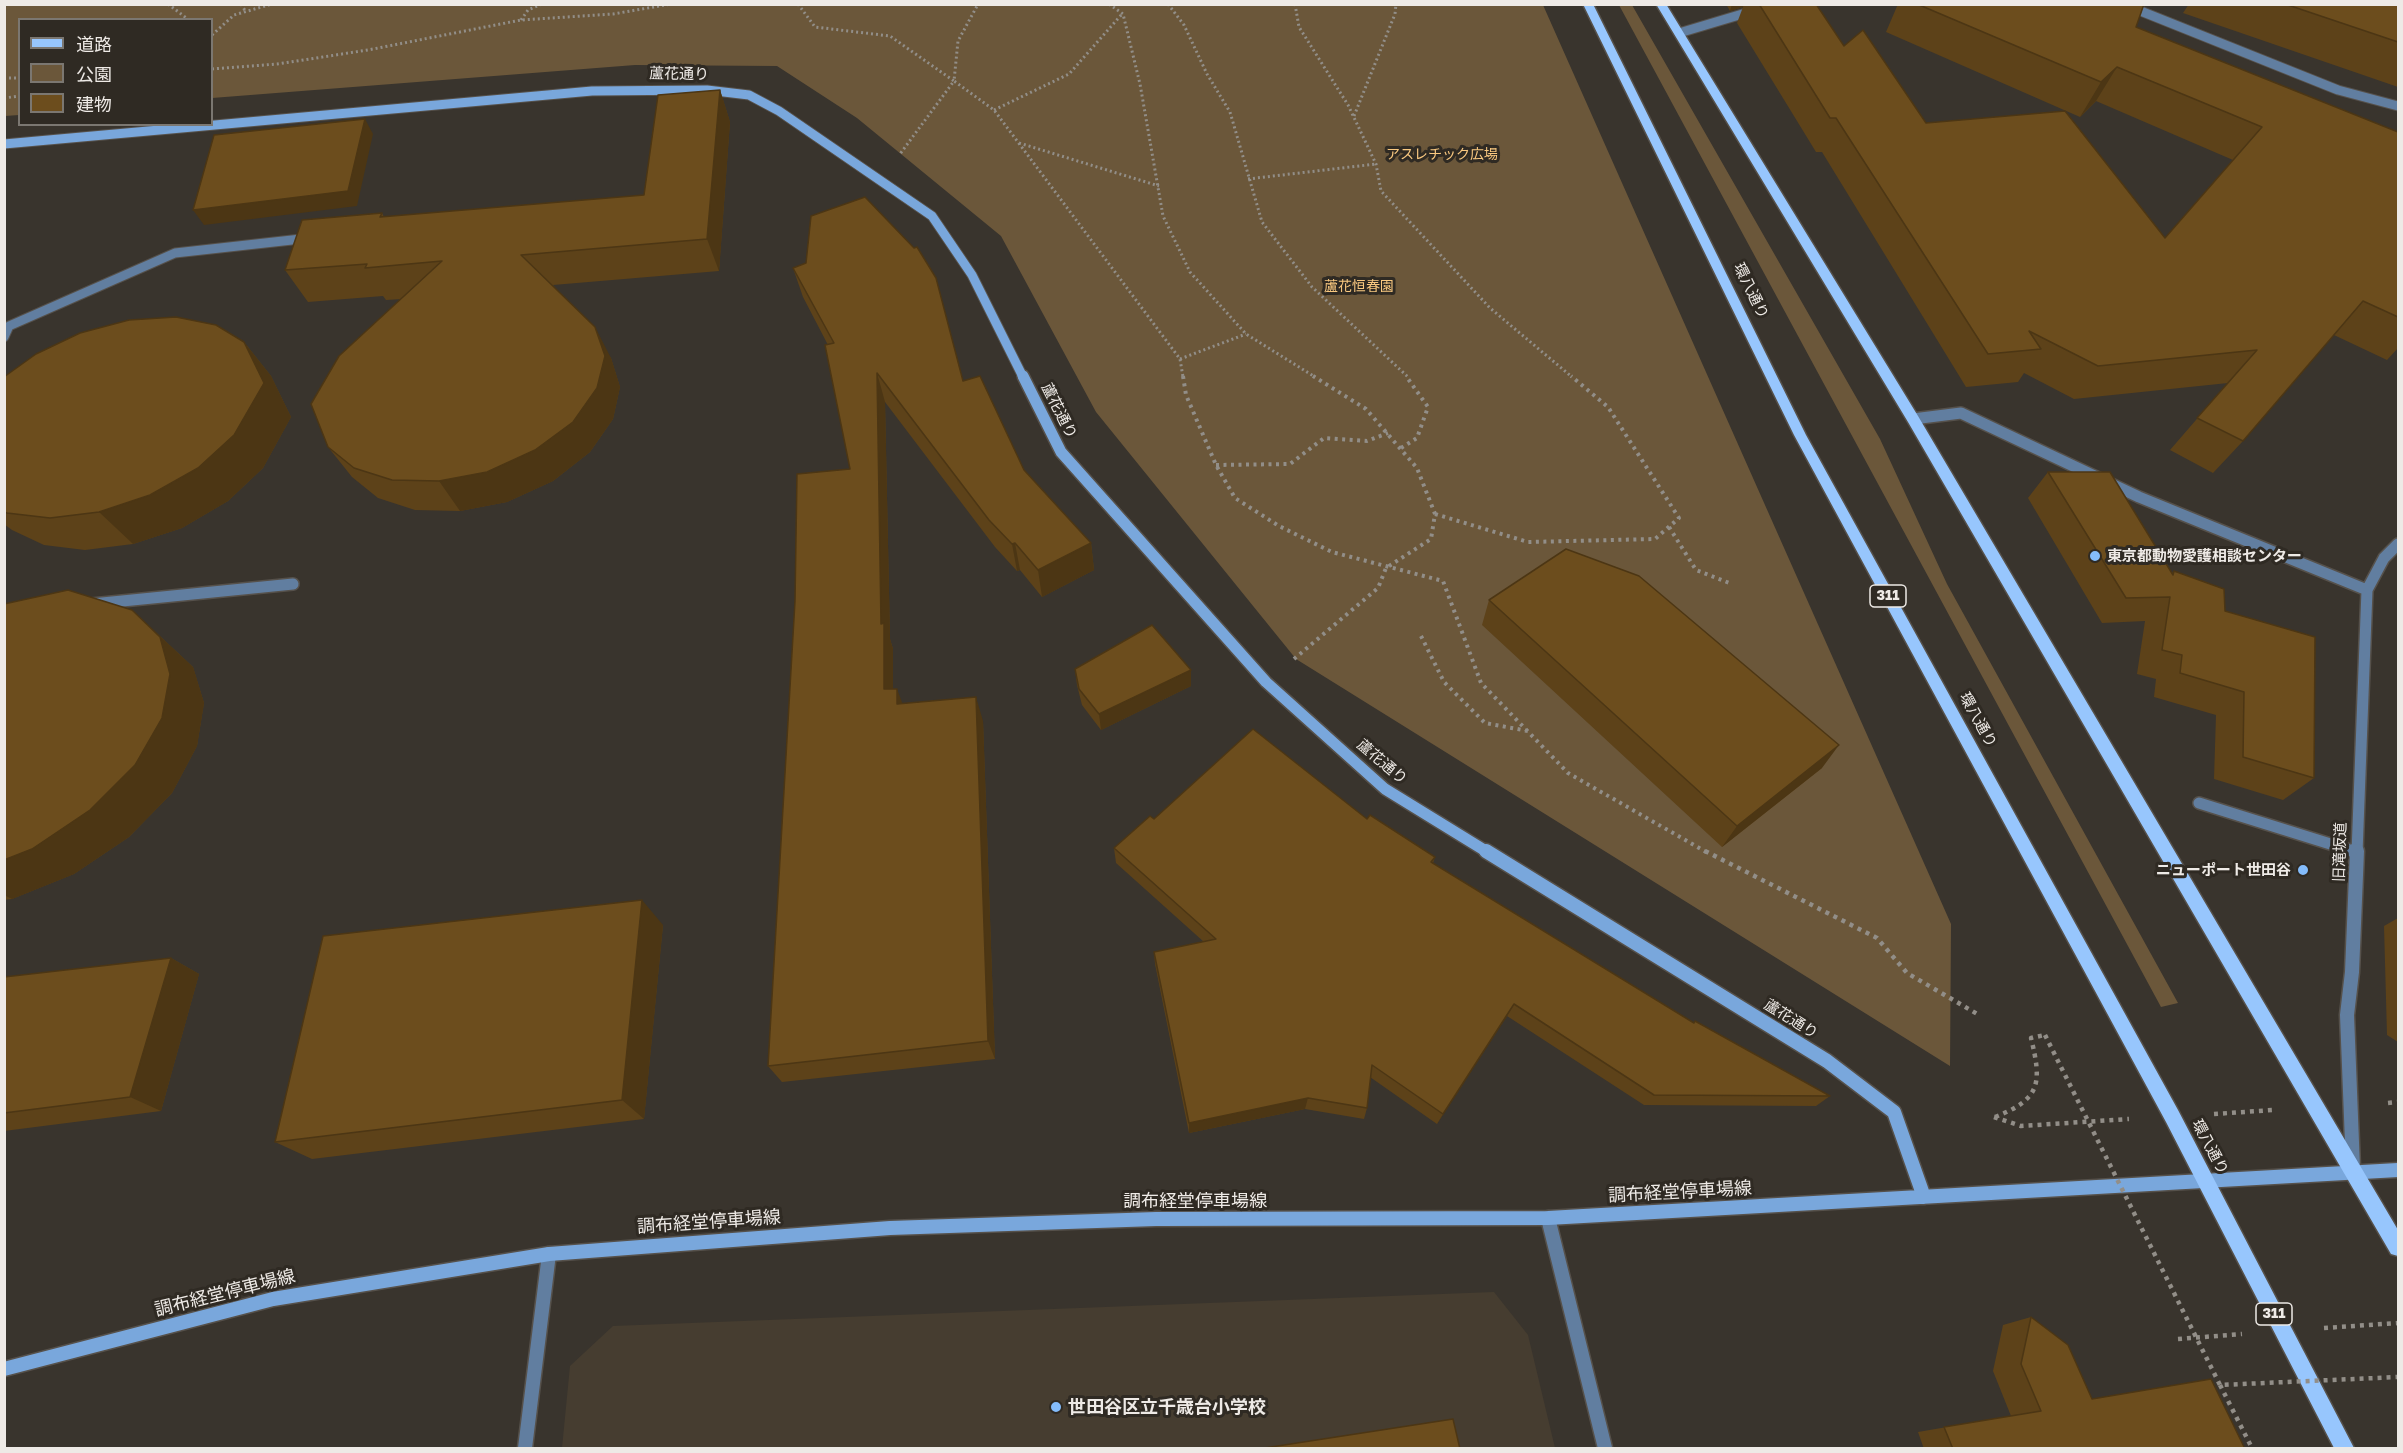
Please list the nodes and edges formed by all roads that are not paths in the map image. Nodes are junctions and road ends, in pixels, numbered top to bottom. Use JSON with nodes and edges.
{"nodes":[{"id":1,"x":1588,"y":4,"type":"edge"},
{"id":2,"x":1661,"y":4,"type":"edge"},
{"id":3,"x":1776,"y":4,"type":"edge"},
{"id":4,"x":2123,"y":4,"type":"edge"},
{"id":5,"x":1679,"y":33,"type":"junction"},
{"id":6,"x":2398,"y":106,"type":"edge"},
{"id":7,"x":213,"y":125,"type":"edge"},
{"id":8,"x":204,"y":126,"type":"edge"},
{"id":9,"x":4,"y":144,"type":"edge"},
{"id":10,"x":315,"y":238,"type":"edge"},
{"id":11,"x":4,"y":337,"type":"edge"},
{"id":12,"x":1913,"y":419,"type":"junction"},
{"id":13,"x":2398,"y":544,"type":"edge"},
{"id":14,"x":293,"y":584,"type":"dead end"},
{"id":15,"x":2367,"y":590,"type":"junction"},
{"id":16,"x":85,"y":604,"type":"edge"},
{"id":17,"x":2199,"y":803,"type":"dead end"},
{"id":18,"x":2356,"y":852,"type":"junction"},
{"id":19,"x":2398,"y":1170,"type":"edge"},
{"id":20,"x":2354,"y":1172,"type":"junction"},
{"id":21,"x":2205,"y":1179,"type":"junction"},
{"id":22,"x":1924,"y":1197,"type":"junction"},
{"id":23,"x":1548,"y":1218,"type":"junction"},
{"id":24,"x":2398,"y":1247,"type":"edge"},
{"id":25,"x":549,"y":1254,"type":"junction"},
{"id":26,"x":4,"y":1369,"type":"edge"},
{"id":27,"x":525,"y":1449,"type":"edge"},
{"id":28,"x":1605,"y":1449,"type":"edge"},
{"id":29,"x":2344,"y":1449,"type":"edge"}],
"edges":[{"from":1,"to":21,"type":"main road","name":"環八通り","number":"311"},
{"from":2,"to":5,"type":"main road"},
{"from":3,"to":5,"type":"street"},
{"from":4,"to":6,"type":"street"},
{"from":5,"to":12,"type":"main road"},
{"from":7,"to":22,"type":"street","name":"蘆花通り"},
{"from":8,"to":9,"type":"street","name":"蘆花通り"},
{"from":10,"to":11,"type":"street"},
{"from":12,"to":15,"type":"street"},
{"from":12,"to":20,"type":"main road"},
{"from":13,"to":15,"type":"street","name":"旧滝坂道"},
{"from":14,"to":16,"type":"street"},
{"from":15,"to":18,"type":"street","name":"旧滝坂道"},
{"from":17,"to":18,"type":"street"},
{"from":18,"to":20,"type":"street","name":"旧滝坂道"},
{"from":19,"to":20,"type":"street","name":"調布経堂停車場線"},
{"from":20,"to":21,"type":"street","name":"調布経堂停車場線"},
{"from":20,"to":24,"type":"main road"},
{"from":21,"to":22,"type":"street","name":"調布経堂停車場線"},
{"from":21,"to":29,"type":"main road","name":"環八通り","number":"311"},
{"from":22,"to":23,"type":"street","name":"調布経堂停車場線"},
{"from":23,"to":25,"type":"street","name":"調布経堂停車場線"},
{"from":23,"to":28,"type":"street"},
{"from":25,"to":26,"type":"street","name":"調布経堂停車場線"},
{"from":25,"to":27,"type":"street"}]}
